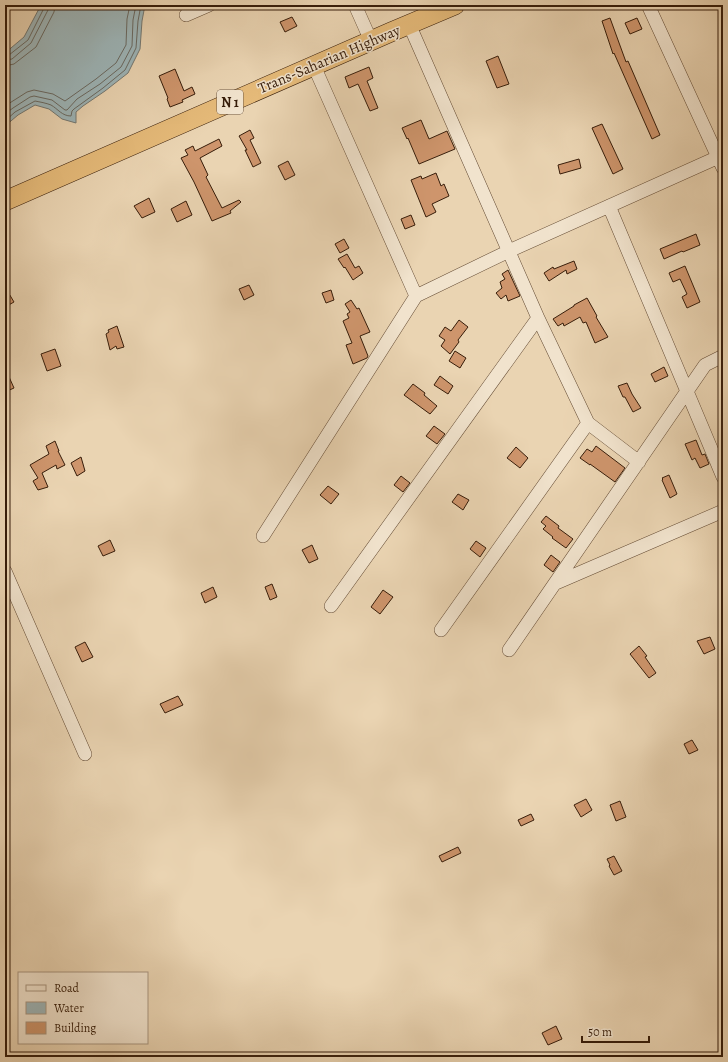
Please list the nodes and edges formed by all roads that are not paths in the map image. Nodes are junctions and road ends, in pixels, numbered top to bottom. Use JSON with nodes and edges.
{"nodes":[{"id":1,"x":209,"y":5,"type":"edge"},
{"id":2,"x":355,"y":5,"type":"edge"},
{"id":3,"x":455,"y":5,"type":"edge"},
{"id":4,"x":648,"y":5,"type":"edge"},
{"id":5,"x":186,"y":15,"type":"dead end"},
{"id":6,"x":410,"y":24,"type":"junction"},
{"id":7,"x":371,"y":41,"type":"junction"},
{"id":8,"x":314,"y":66,"type":"junction"},
{"id":9,"x":721,"y":160,"type":"edge"},
{"id":10,"x":5,"y":201,"type":"edge"},
{"id":11,"x":609,"y":206,"type":"junction"},
{"id":12,"x":509,"y":251,"type":"junction"},
{"id":13,"x":416,"y":296,"type":"junction"},
{"id":14,"x":538,"y":318,"type":"junction"},
{"id":15,"x":723,"y":356,"type":"edge"},
{"id":16,"x":687,"y":392,"type":"junction"},
{"id":17,"x":588,"y":423,"type":"junction"},
{"id":18,"x":639,"y":462,"type":"junction"},
{"id":19,"x":723,"y":478,"type":"edge"},
{"id":20,"x":723,"y":511,"type":"edge"},
{"id":21,"x":263,"y":536,"type":"dead end"},
{"id":22,"x":5,"y":571,"type":"edge"},
{"id":23,"x":556,"y":582,"type":"junction"},
{"id":24,"x":331,"y":606,"type":"dead end"},
{"id":25,"x":440,"y":630,"type":"dead end"},
{"id":26,"x":509,"y":650,"type":"dead end"},
{"id":27,"x":85,"y":754,"type":"dead end"}],
"edges":[{"from":1,"to":5,"type":"street"},
{"from":2,"to":7,"type":"street"},
{"from":3,"to":6,"type":"highway","name":"Trans-Saharian Highway","number":"N 1"},
{"from":4,"to":9,"type":"street"},
{"from":6,"to":7,"type":"highway","name":"Trans-Saharian Highway","number":"N 1"},
{"from":6,"to":12,"type":"street"},
{"from":7,"to":8,"type":"highway","name":"Trans-Saharian Highway","number":"N 1"},
{"from":8,"to":10,"type":"highway","name":"Trans-Saharian Highway","number":"N 1"},
{"from":8,"to":13,"type":"street"},
{"from":9,"to":11,"type":"street"},
{"from":11,"to":12,"type":"street"},
{"from":11,"to":16,"type":"street"},
{"from":12,"to":13,"type":"street"},
{"from":12,"to":14,"type":"street"},
{"from":13,"to":21,"type":"street"},
{"from":14,"to":17,"type":"street"},
{"from":14,"to":24,"type":"street"},
{"from":15,"to":16,"type":"street"},
{"from":16,"to":18,"type":"street"},
{"from":16,"to":19,"type":"street"},
{"from":17,"to":18,"type":"street"},
{"from":17,"to":25,"type":"street"},
{"from":18,"to":23,"type":"street"},
{"from":20,"to":23,"type":"street"},
{"from":22,"to":27,"type":"street"},
{"from":23,"to":26,"type":"street"}]}
